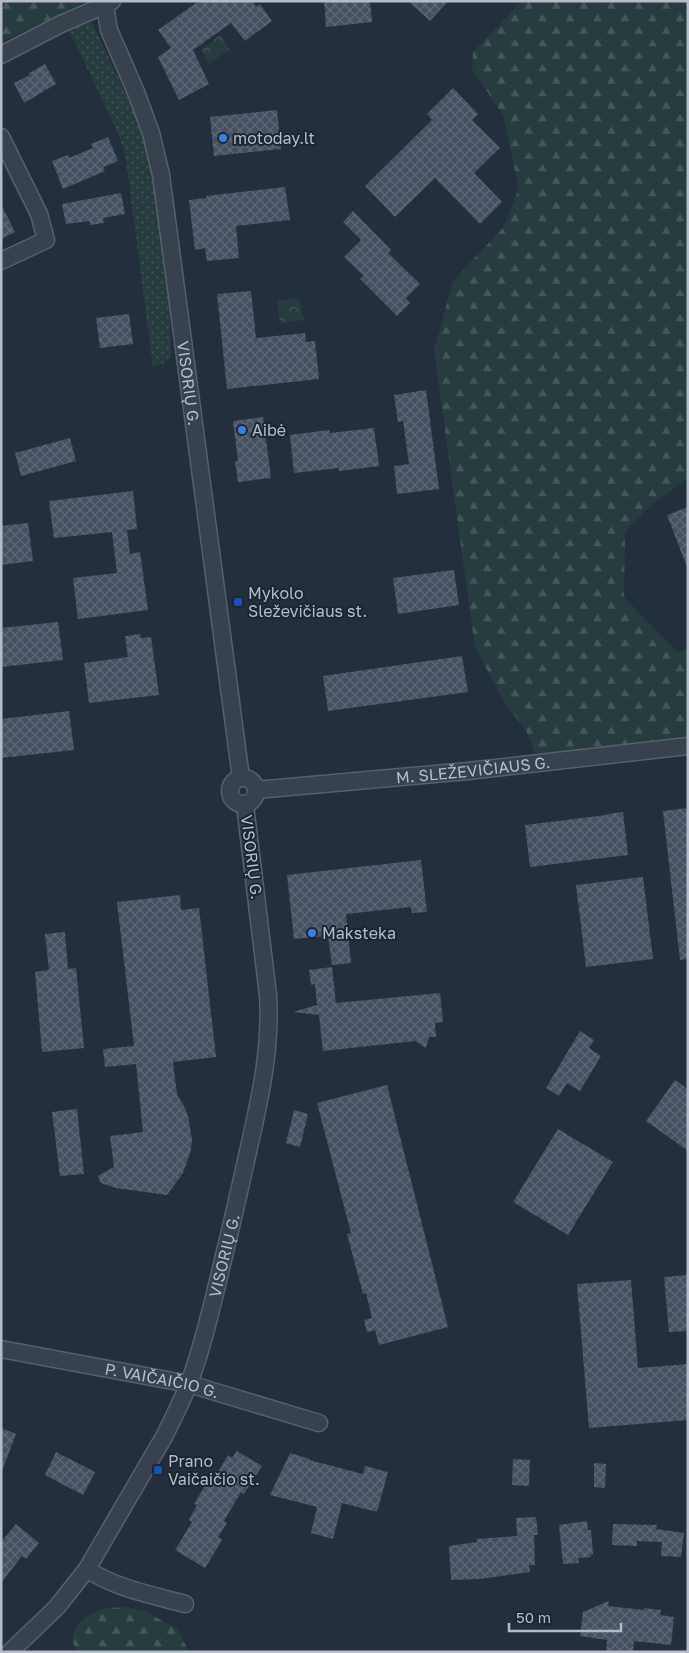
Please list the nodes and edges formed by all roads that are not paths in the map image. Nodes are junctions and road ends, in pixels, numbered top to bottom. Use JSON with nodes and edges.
{"nodes":[{"id":1,"x":109,"y":3,"type":"edge"},
{"id":2,"x":1,"y":55,"type":"edge"},
{"id":3,"x":1,"y":137,"type":"edge"},
{"id":4,"x":1,"y":261,"type":"edge"},
{"id":5,"x":688,"y":746,"type":"edge"},
{"id":6,"x":241,"y":778,"type":"junction"},
{"id":7,"x":256,"y":790,"type":"junction"},
{"id":8,"x":245,"y":804,"type":"junction"},
{"id":9,"x":1,"y":1349,"type":"edge"},
{"id":10,"x":189,"y":1384,"type":"junction"},
{"id":11,"x":319,"y":1423,"type":"dead end"},
{"id":12,"x":87,"y":1569,"type":"junction"},
{"id":13,"x":185,"y":1604,"type":"dead end"},
{"id":14,"x":10,"y":1652,"type":"edge"}],
"edges":[{"from":1,"to":2,"type":"street"},
{"from":1,"to":6,"type":"street","name":"VISORIŲ G."},
{"from":3,"to":4,"type":"street"},
{"from":5,"to":7,"type":"street","name":"M. SLEŽEVIČIAUS G."},
{"from":6,"to":7,"type":"street"},
{"from":6,"to":8,"type":"street"},
{"from":7,"to":8,"type":"street"},
{"from":8,"to":10,"type":"street","name":"VISORIŲ G."},
{"from":9,"to":10,"type":"street","name":"P. VAIČAIČIO G."},
{"from":10,"to":11,"type":"street","name":"P. VAIČAIČIO G."},
{"from":10,"to":12,"type":"street","name":"VISORIŲ G."},
{"from":12,"to":13,"type":"street"},
{"from":12,"to":14,"type":"street","name":"VISORIŲ G."}]}
